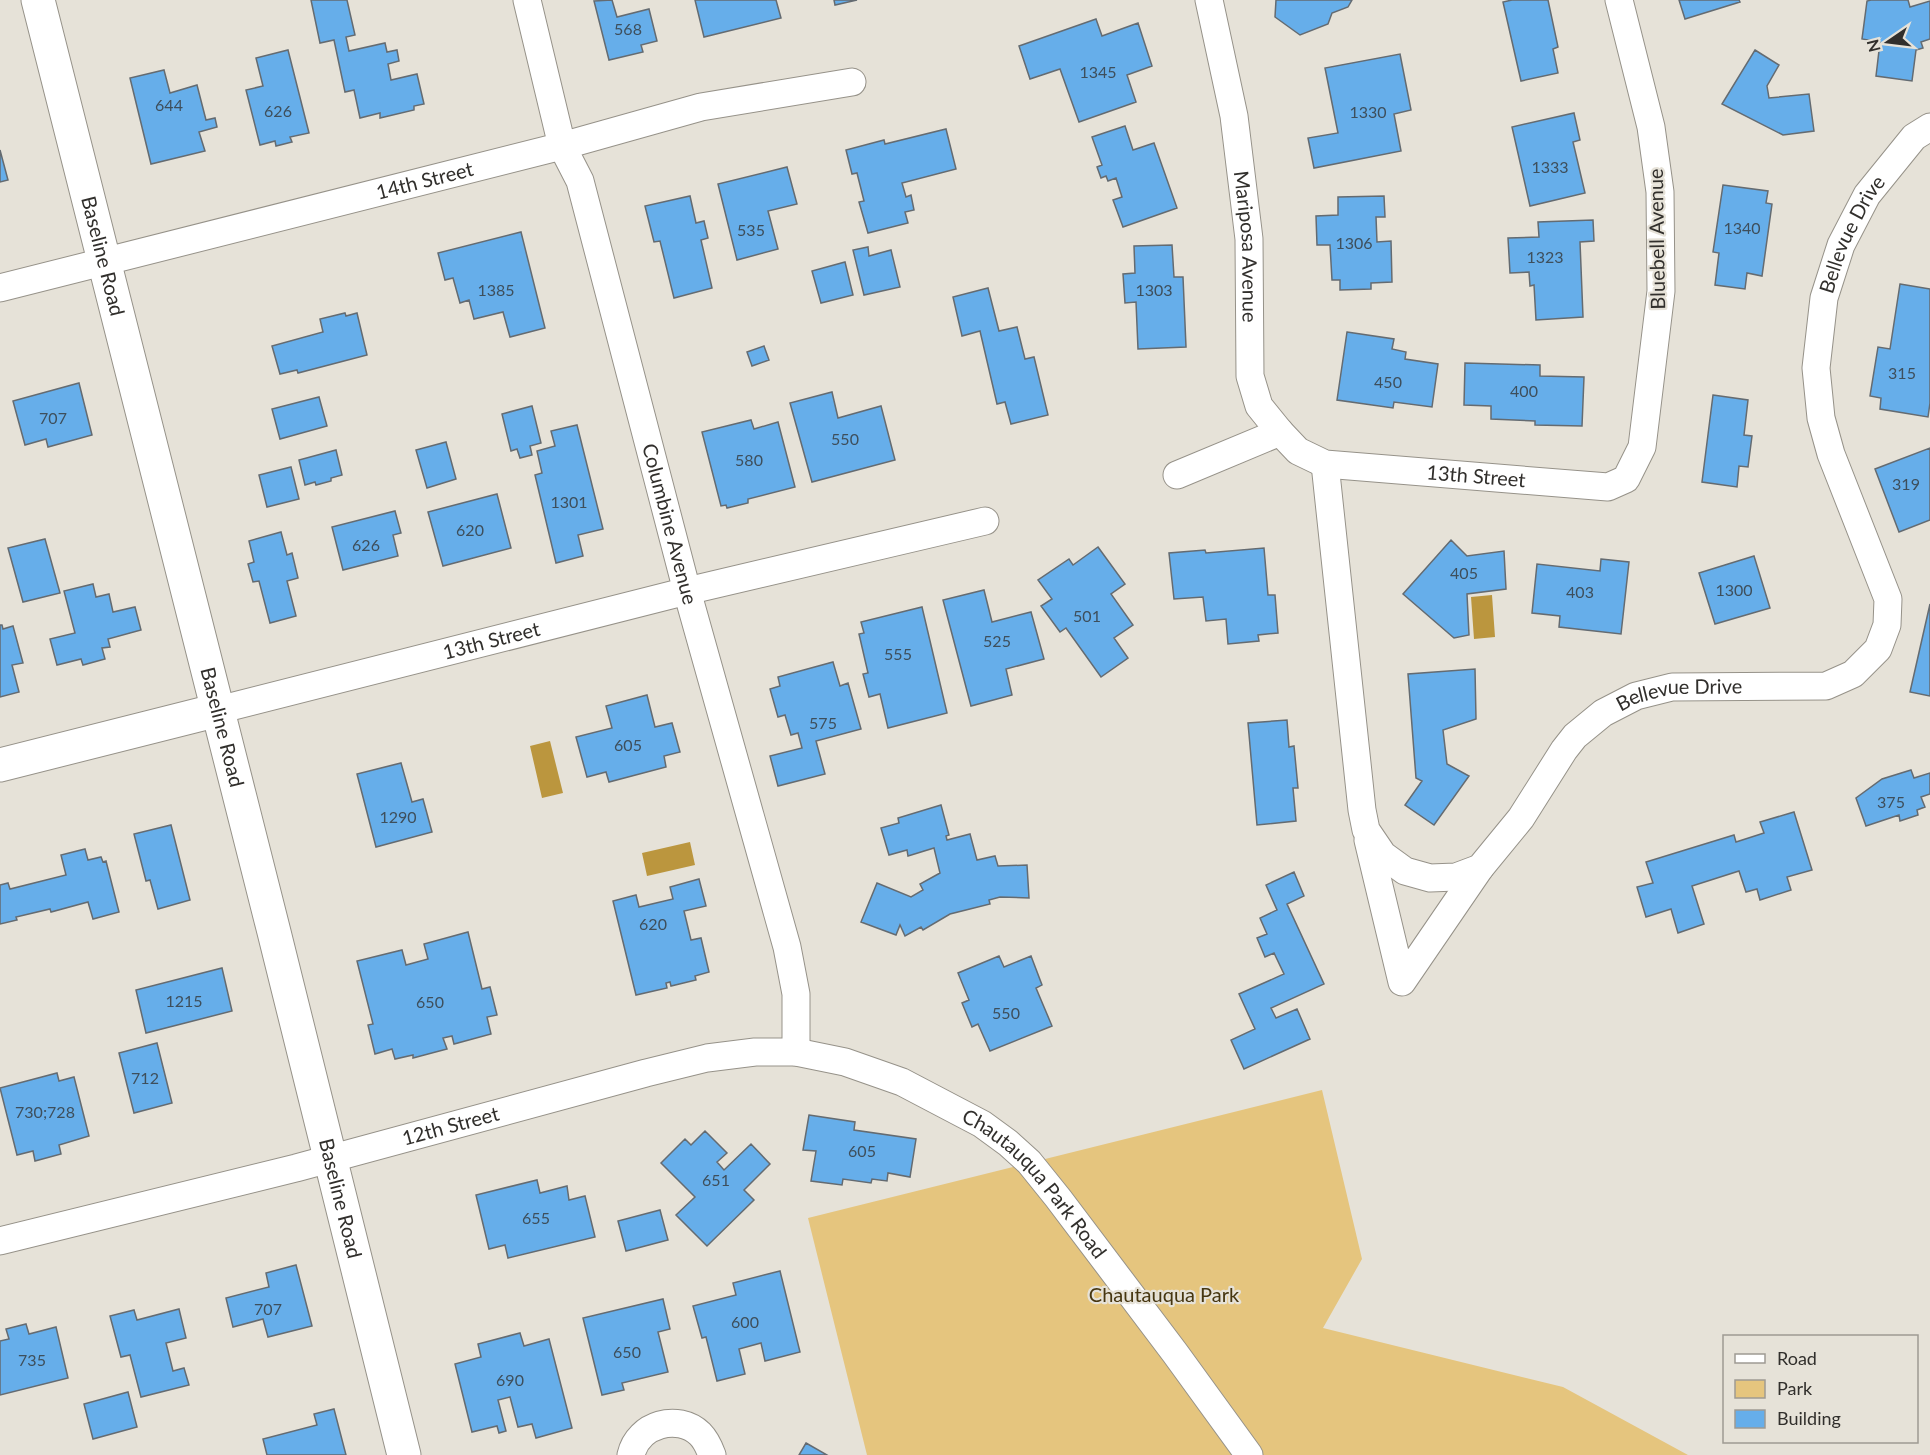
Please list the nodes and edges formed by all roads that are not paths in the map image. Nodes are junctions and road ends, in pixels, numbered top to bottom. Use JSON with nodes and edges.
{"nodes":[{"id":1,"x":38,"y":0,"type":"edge"},
{"id":2,"x":527,"y":0,"type":"edge"},
{"id":3,"x":1209,"y":0,"type":"edge"},
{"id":4,"x":1618,"y":0,"type":"edge"},
{"id":5,"x":852,"y":82,"type":"dead end"},
{"id":6,"x":1930,"y":127,"type":"edge"},
{"id":7,"x":562,"y":146,"type":"junction"},
{"id":8,"x":104,"y":261,"type":"junction"},
{"id":9,"x":0,"y":288,"type":"edge"},
{"id":10,"x":1280,"y":432,"type":"junction"},
{"id":11,"x":1325,"y":464,"type":"junction"},
{"id":12,"x":1177,"y":475,"type":"dead end"},
{"id":13,"x":1626,"y":479,"type":"joint"},
{"id":14,"x":984,"y":521,"type":"dead end"},
{"id":15,"x":687,"y":591,"type":"junction"},
{"id":16,"x":218,"y":710,"type":"junction"},
{"id":17,"x":0,"y":765,"type":"edge"},
{"id":18,"x":1366,"y":830,"type":"junction"},
{"id":19,"x":1480,"y":868,"type":"junction"},
{"id":20,"x":796,"y":1052,"type":"junction"},
{"id":21,"x":902,"y":1082,"type":"joint"},
{"id":22,"x":330,"y":1159,"type":"junction"},
{"id":23,"x":0,"y":1241,"type":"edge"},
{"id":24,"x":404,"y":1455,"type":"edge"},
{"id":25,"x":631,"y":1455,"type":"edge"},
{"id":26,"x":712,"y":1455,"type":"edge"},
{"id":27,"x":1249,"y":1455,"type":"edge"}],
"edges":[{"from":1,"to":8,"type":"street","name":"Baseline Road"},
{"from":2,"to":7,"type":"street","name":"Columbine Avenue"},
{"from":3,"to":10,"type":"street","name":"Mariposa Avenue"},
{"from":4,"to":13,"type":"street","name":"Bluebell Avenue"},
{"from":5,"to":7,"type":"street","name":"14th Street"},
{"from":6,"to":19,"type":"street","name":"Bellevue Drive"},
{"from":7,"to":8,"type":"street","name":"14th Street"},
{"from":7,"to":15,"type":"street","name":"Columbine Avenue"},
{"from":8,"to":9,"type":"street","name":"14th Street"},
{"from":8,"to":16,"type":"street","name":"Baseline Road"},
{"from":10,"to":11,"type":"street","name":"Mariposa Avenue"},
{"from":10,"to":12,"type":"street"},
{"from":11,"to":13,"type":"street","name":"13th Street"},
{"from":11,"to":18,"type":"street"},
{"from":14,"to":15,"type":"street","name":"13th Street"},
{"from":15,"to":16,"type":"street","name":"13th Street"},
{"from":15,"to":20,"type":"street","name":"Columbine Avenue"},
{"from":16,"to":17,"type":"street","name":"13th Street"},
{"from":16,"to":22,"type":"street","name":"Baseline Road"},
{"from":18,"to":19,"type":"street"},
{"from":18,"to":19,"type":"street","name":"Bellevue Drive"},
{"from":20,"to":21,"type":"street","name":"12th Street"},
{"from":20,"to":22,"type":"street","name":"12th Street"},
{"from":21,"to":27,"type":"street","name":"Chautauqua Park Road"},
{"from":22,"to":23,"type":"street","name":"12th Street"},
{"from":22,"to":24,"type":"street","name":"Baseline Road"},
{"from":25,"to":26,"type":"street"}]}
